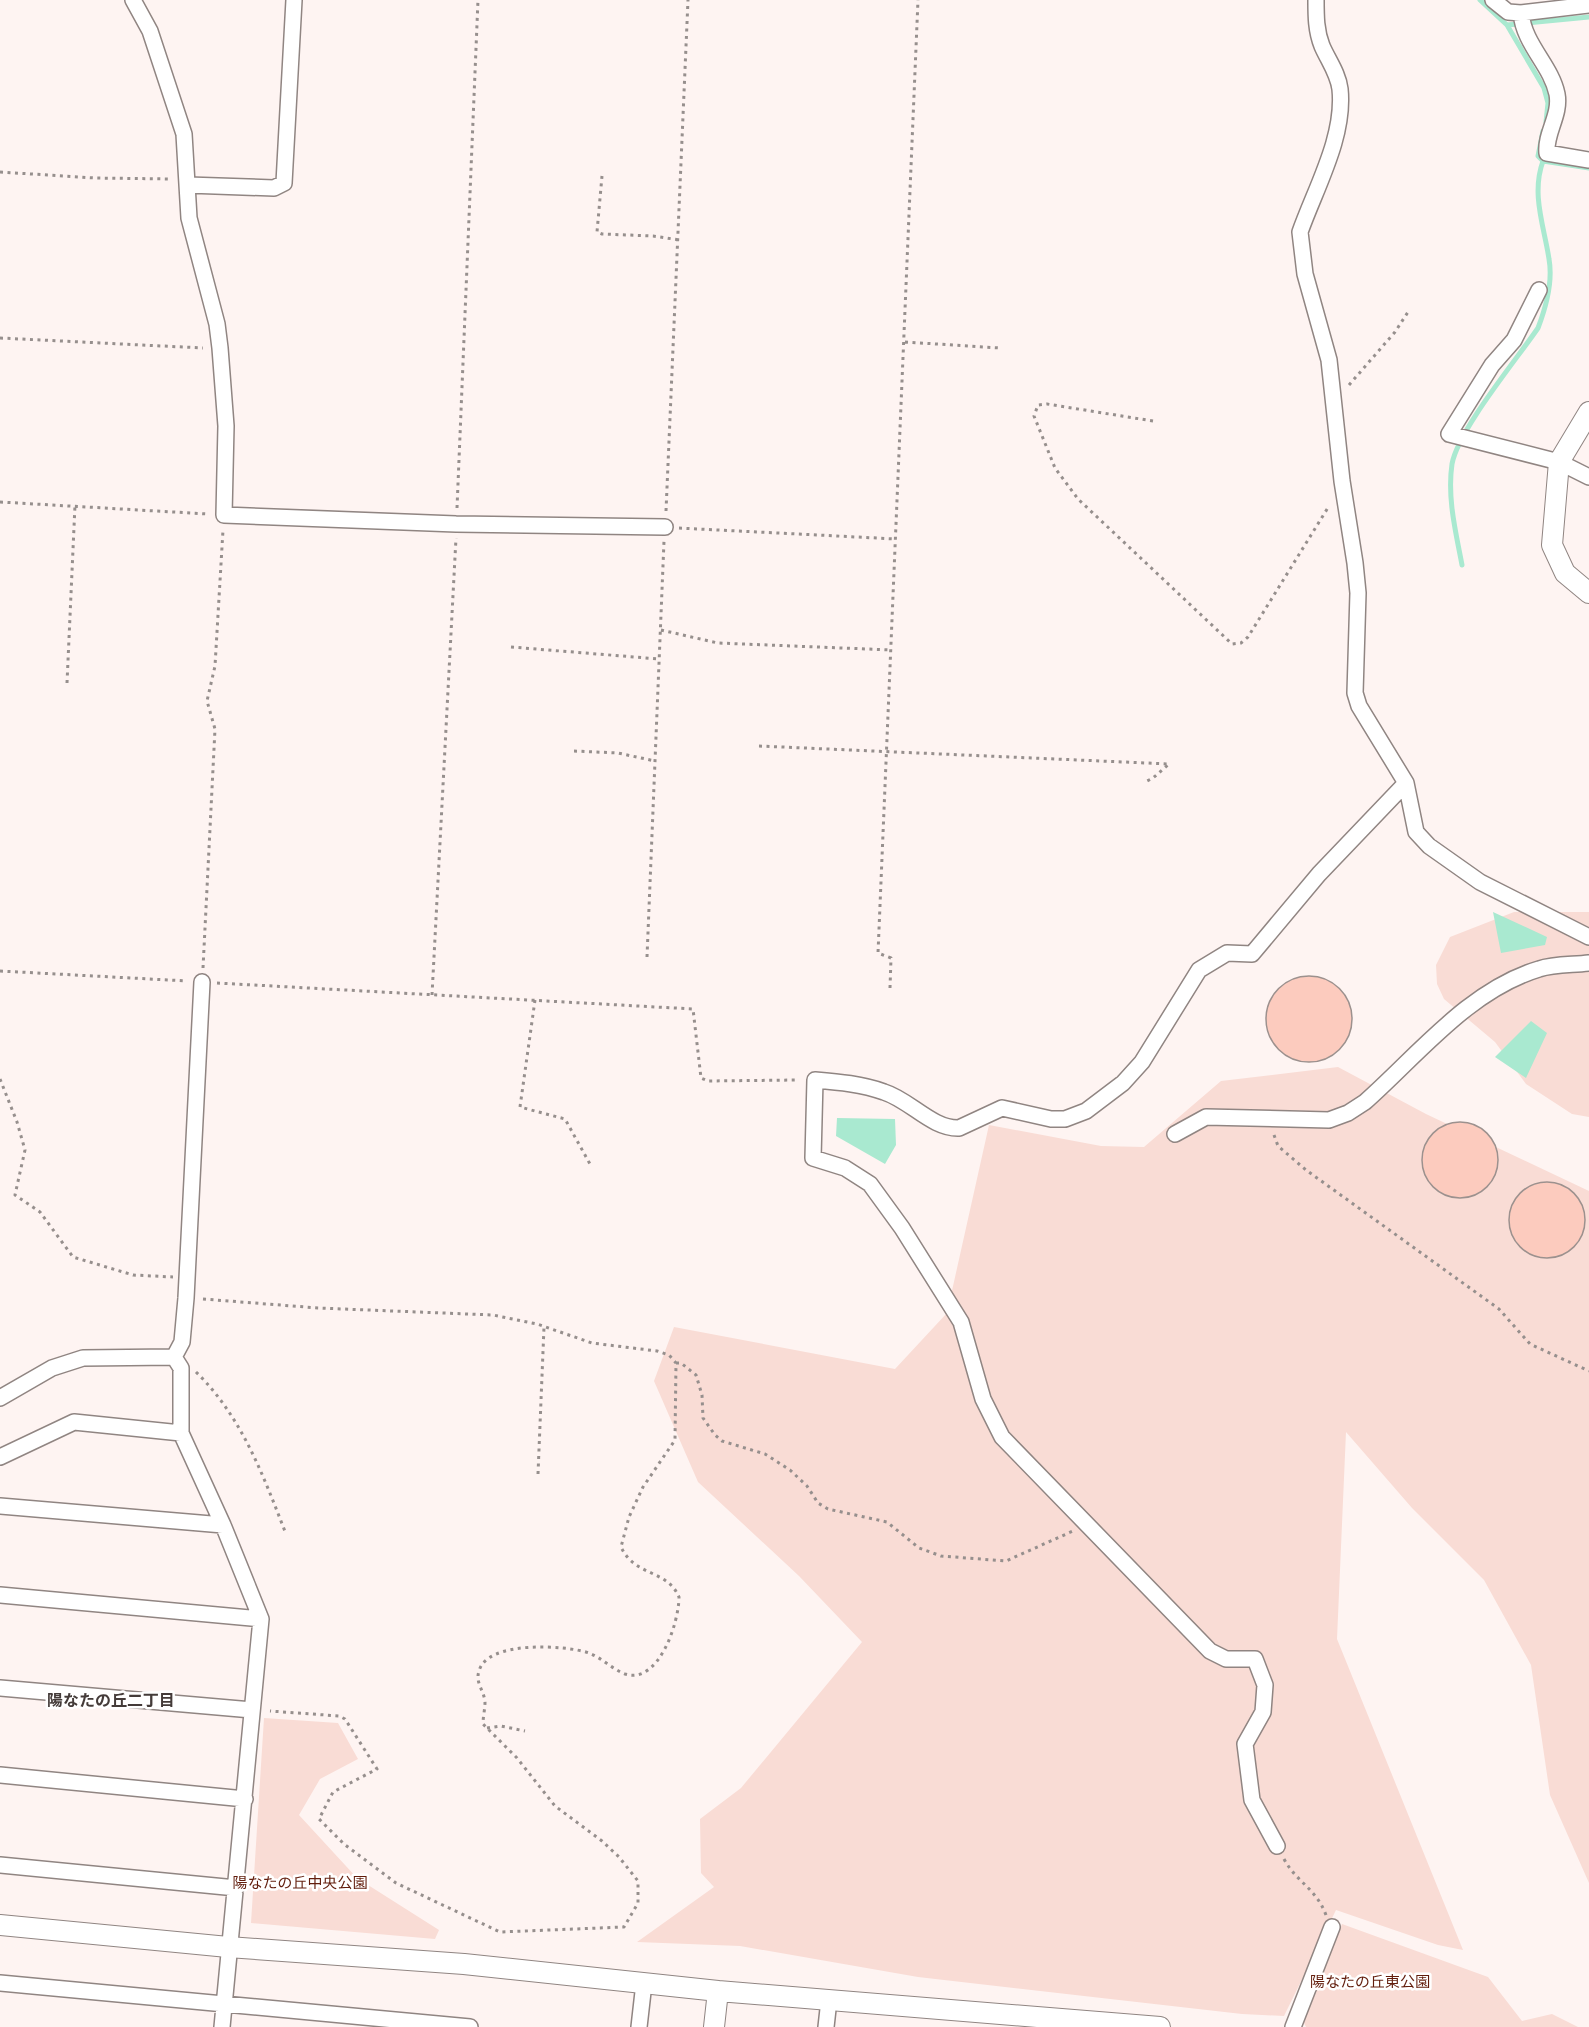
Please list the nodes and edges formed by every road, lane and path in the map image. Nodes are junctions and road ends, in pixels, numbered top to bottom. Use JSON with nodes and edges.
{"nodes":[{"id":1,"x":133,"y":0,"type":"edge"},
{"id":2,"x":294,"y":0,"type":"edge"},
{"id":3,"x":478,"y":0,"type":"edge"},
{"id":4,"x":688,"y":0,"type":"edge"},
{"id":5,"x":918,"y":0,"type":"edge"},
{"id":6,"x":1316,"y":0,"type":"edge"},
{"id":7,"x":1493,"y":0,"type":"edge"},
{"id":8,"x":1589,"y":4,"type":"edge"},
{"id":9,"x":1521,"y":13,"type":"junction"},
{"id":10,"x":1589,"y":160,"type":"edge"},
{"id":11,"x":0,"y":172,"type":"edge"},
{"id":12,"x":602,"y":176,"type":"dead end"},
{"id":13,"x":188,"y":182,"type":"junction"},
{"id":14,"x":680,"y":240,"type":"junction"},
{"id":15,"x":1539,"y":290,"type":"dead end"},
{"id":16,"x":1408,"y":312,"type":"dead end"},
{"id":17,"x":0,"y":338,"type":"edge"},
{"id":18,"x":905,"y":342,"type":"junction"},
{"id":19,"x":220,"y":348,"type":"junction"},
{"id":20,"x":1000,"y":348,"type":"dead end"},
{"id":21,"x":1333,"y":396,"type":"junction"},
{"id":22,"x":1589,"y":412,"type":"edge"},
{"id":23,"x":1153,"y":421,"type":"dead end"},
{"id":24,"x":1560,"y":462,"type":"junction"},
{"id":25,"x":1589,"y":477,"type":"edge"},
{"id":26,"x":1344,"y":493,"type":"junction"},
{"id":27,"x":0,"y":502,"type":"edge"},
{"id":28,"x":75,"y":505,"type":"junction"},
{"id":29,"x":224,"y":515,"type":"junction"},
{"id":30,"x":456,"y":524,"type":"junction"},
{"id":31,"x":665,"y":527,"type":"junction"},
{"id":32,"x":896,"y":539,"type":"junction"},
{"id":33,"x":1589,"y":593,"type":"edge"},
{"id":34,"x":661,"y":630,"type":"junction"},
{"id":35,"x":511,"y":647,"type":"dead end"},
{"id":36,"x":892,"y":650,"type":"junction"},
{"id":37,"x":659,"y":659,"type":"junction"},
{"id":38,"x":67,"y":683,"type":"dead end"},
{"id":39,"x":759,"y":746,"type":"dead end"},
{"id":40,"x":574,"y":751,"type":"dead end"},
{"id":41,"x":886,"y":753,"type":"junction"},
{"id":42,"x":655,"y":761,"type":"junction"},
{"id":43,"x":1147,"y":781,"type":"dead end"},
{"id":44,"x":1406,"y":783,"type":"junction"},
{"id":45,"x":1589,"y":937,"type":"edge"},
{"id":46,"x":647,"y":957,"type":"dead end"},
{"id":47,"x":1589,"y":963,"type":"edge"},
{"id":48,"x":0,"y":971,"type":"edge"},
{"id":49,"x":202,"y":982,"type":"junction"},
{"id":50,"x":890,"y":988,"type":"dead end"},
{"id":51,"x":432,"y":995,"type":"junction"},
{"id":52,"x":536,"y":1000,"type":"junction"},
{"id":53,"x":0,"y":1079,"type":"edge"},
{"id":54,"x":815,"y":1080,"type":"junction"},
{"id":55,"x":1275,"y":1119,"type":"junction"},
{"id":56,"x":1175,"y":1134,"type":"dead end"},
{"id":57,"x":590,"y":1164,"type":"dead end"},
{"id":58,"x":187,"y":1278,"type":"junction"},
{"id":59,"x":186,"y":1298,"type":"junction"},
{"id":60,"x":544,"y":1327,"type":"junction"},
{"id":61,"x":178,"y":1362,"type":"junction"},
{"id":62,"x":676,"y":1363,"type":"junction"},
{"id":63,"x":1589,"y":1371,"type":"edge"},
{"id":64,"x":0,"y":1398,"type":"edge"},
{"id":65,"x":181,"y":1433,"type":"junction"},
{"id":66,"x":0,"y":1457,"type":"edge"},
{"id":67,"x":538,"y":1474,"type":"dead end"},
{"id":68,"x":0,"y":1506,"type":"edge"},
{"id":69,"x":1088,"y":1524,"type":"junction"},
{"id":70,"x":223,"y":1525,"type":"junction"},
{"id":71,"x":286,"y":1534,"type":"dead end"},
{"id":72,"x":0,"y":1594,"type":"edge"},
{"id":73,"x":261,"y":1619,"type":"junction"},
{"id":74,"x":0,"y":1688,"type":"edge"},
{"id":75,"x":252,"y":1710,"type":"junction"},
{"id":76,"x":270,"y":1711,"type":"dead end"},
{"id":77,"x":486,"y":1728,"type":"junction"},
{"id":78,"x":525,"y":1731,"type":"dead end"},
{"id":79,"x":0,"y":1775,"type":"edge"},
{"id":80,"x":245,"y":1799,"type":"junction"},
{"id":81,"x":1277,"y":1846,"type":"joint"},
{"id":82,"x":0,"y":1865,"type":"edge"},
{"id":83,"x":236,"y":1888,"type":"junction"},
{"id":84,"x":0,"y":1925,"type":"edge"},
{"id":85,"x":1332,"y":1927,"type":"joint"},
{"id":86,"x":228,"y":1947,"type":"junction"},
{"id":87,"x":0,"y":1983,"type":"edge"},
{"id":88,"x":644,"y":1983,"type":"junction"},
{"id":89,"x":718,"y":1991,"type":"junction"},
{"id":90,"x":829,"y":2000,"type":"junction"},
{"id":91,"x":225,"y":2004,"type":"junction"},
{"id":92,"x":222,"y":2027,"type":"edge"},
{"id":93,"x":470,"y":2027,"type":"edge"},
{"id":94,"x":639,"y":2027,"type":"edge"},
{"id":95,"x":714,"y":2027,"type":"edge"},
{"id":96,"x":826,"y":2027,"type":"edge"},
{"id":97,"x":1160,"y":2027,"type":"edge"},
{"id":98,"x":1293,"y":2027,"type":"edge"}],
"edges":[{"from":1,"to":13,"type":"street"},
{"from":2,"to":13,"type":"street"},
{"from":3,"to":30,"type":"path"},
{"from":4,"to":14,"type":"path"},
{"from":5,"to":18,"type":"path"},
{"from":6,"to":21,"type":"street"},
{"from":7,"to":9,"type":"street"},
{"from":8,"to":9,"type":"street"},
{"from":9,"to":10,"type":"street"},
{"from":11,"to":13,"type":"path"},
{"from":12,"to":14,"type":"path"},
{"from":13,"to":19,"type":"street"},
{"from":14,"to":31,"type":"path"},
{"from":15,"to":24,"type":"street"},
{"from":16,"to":21,"type":"path"},
{"from":17,"to":19,"type":"path"},
{"from":18,"to":20,"type":"path"},
{"from":18,"to":32,"type":"path"},
{"from":19,"to":29,"type":"street"},
{"from":21,"to":26,"type":"street"},
{"from":22,"to":24,"type":"street"},
{"from":23,"to":26,"type":"path"},
{"from":24,"to":25,"type":"street"},
{"from":24,"to":33,"type":"street"},
{"from":26,"to":44,"type":"street"},
{"from":27,"to":28,"type":"path"},
{"from":28,"to":29,"type":"path"},
{"from":28,"to":38,"type":"path"},
{"from":29,"to":30,"type":"street"},
{"from":29,"to":49,"type":"path"},
{"from":30,"to":31,"type":"street"},
{"from":30,"to":51,"type":"path"},
{"from":31,"to":32,"type":"path"},
{"from":31,"to":34,"type":"path"},
{"from":32,"to":36,"type":"path"},
{"from":34,"to":36,"type":"path"},
{"from":34,"to":37,"type":"path"},
{"from":35,"to":37,"type":"path"},
{"from":36,"to":41,"type":"path"},
{"from":37,"to":42,"type":"path"},
{"from":39,"to":41,"type":"path"},
{"from":40,"to":42,"type":"path"},
{"from":41,"to":43,"type":"path"},
{"from":41,"to":50,"type":"path"},
{"from":42,"to":46,"type":"path"},
{"from":44,"to":45,"type":"street"},
{"from":44,"to":54,"type":"street"},
{"from":47,"to":55,"type":"street"},
{"from":48,"to":49,"type":"path"},
{"from":49,"to":51,"type":"path"},
{"from":49,"to":58,"type":"street"},
{"from":51,"to":52,"type":"path"},
{"from":52,"to":54,"type":"path"},
{"from":52,"to":57,"type":"path"},
{"from":53,"to":58,"type":"path"},
{"from":54,"to":69,"type":"street"},
{"from":55,"to":56,"type":"street"},
{"from":55,"to":63,"type":"path"},
{"from":58,"to":59,"type":"street"},
{"from":59,"to":60,"type":"path"},
{"from":59,"to":61,"type":"street"},
{"from":60,"to":62,"type":"path"},
{"from":60,"to":67,"type":"path"},
{"from":61,"to":64,"type":"street"},
{"from":61,"to":65,"type":"street"},
{"from":61,"to":71,"type":"path"},
{"from":62,"to":69,"type":"path"},
{"from":62,"to":77,"type":"path"},
{"from":65,"to":66,"type":"street"},
{"from":65,"to":70,"type":"street"},
{"from":68,"to":70,"type":"street"},
{"from":69,"to":81,"type":"street"},
{"from":70,"to":73,"type":"street"},
{"from":72,"to":73,"type":"street"},
{"from":73,"to":75,"type":"street"},
{"from":74,"to":75,"type":"street"},
{"from":75,"to":80,"type":"street"},
{"from":76,"to":77,"type":"path"},
{"from":77,"to":78,"type":"path"},
{"from":79,"to":80,"type":"street"},
{"from":80,"to":83,"type":"street"},
{"from":81,"to":85,"type":"path"},
{"from":82,"to":83,"type":"street"},
{"from":83,"to":86,"type":"street"},
{"from":84,"to":86,"type":"street"},
{"from":85,"to":98,"type":"street"},
{"from":86,"to":88,"type":"street"},
{"from":86,"to":91,"type":"street"},
{"from":87,"to":91,"type":"street"},
{"from":88,"to":89,"type":"street"},
{"from":88,"to":94,"type":"street"},
{"from":89,"to":90,"type":"street"},
{"from":89,"to":95,"type":"street"},
{"from":90,"to":96,"type":"street"},
{"from":90,"to":97,"type":"street"},
{"from":91,"to":92,"type":"street"},
{"from":91,"to":93,"type":"street"}]}
